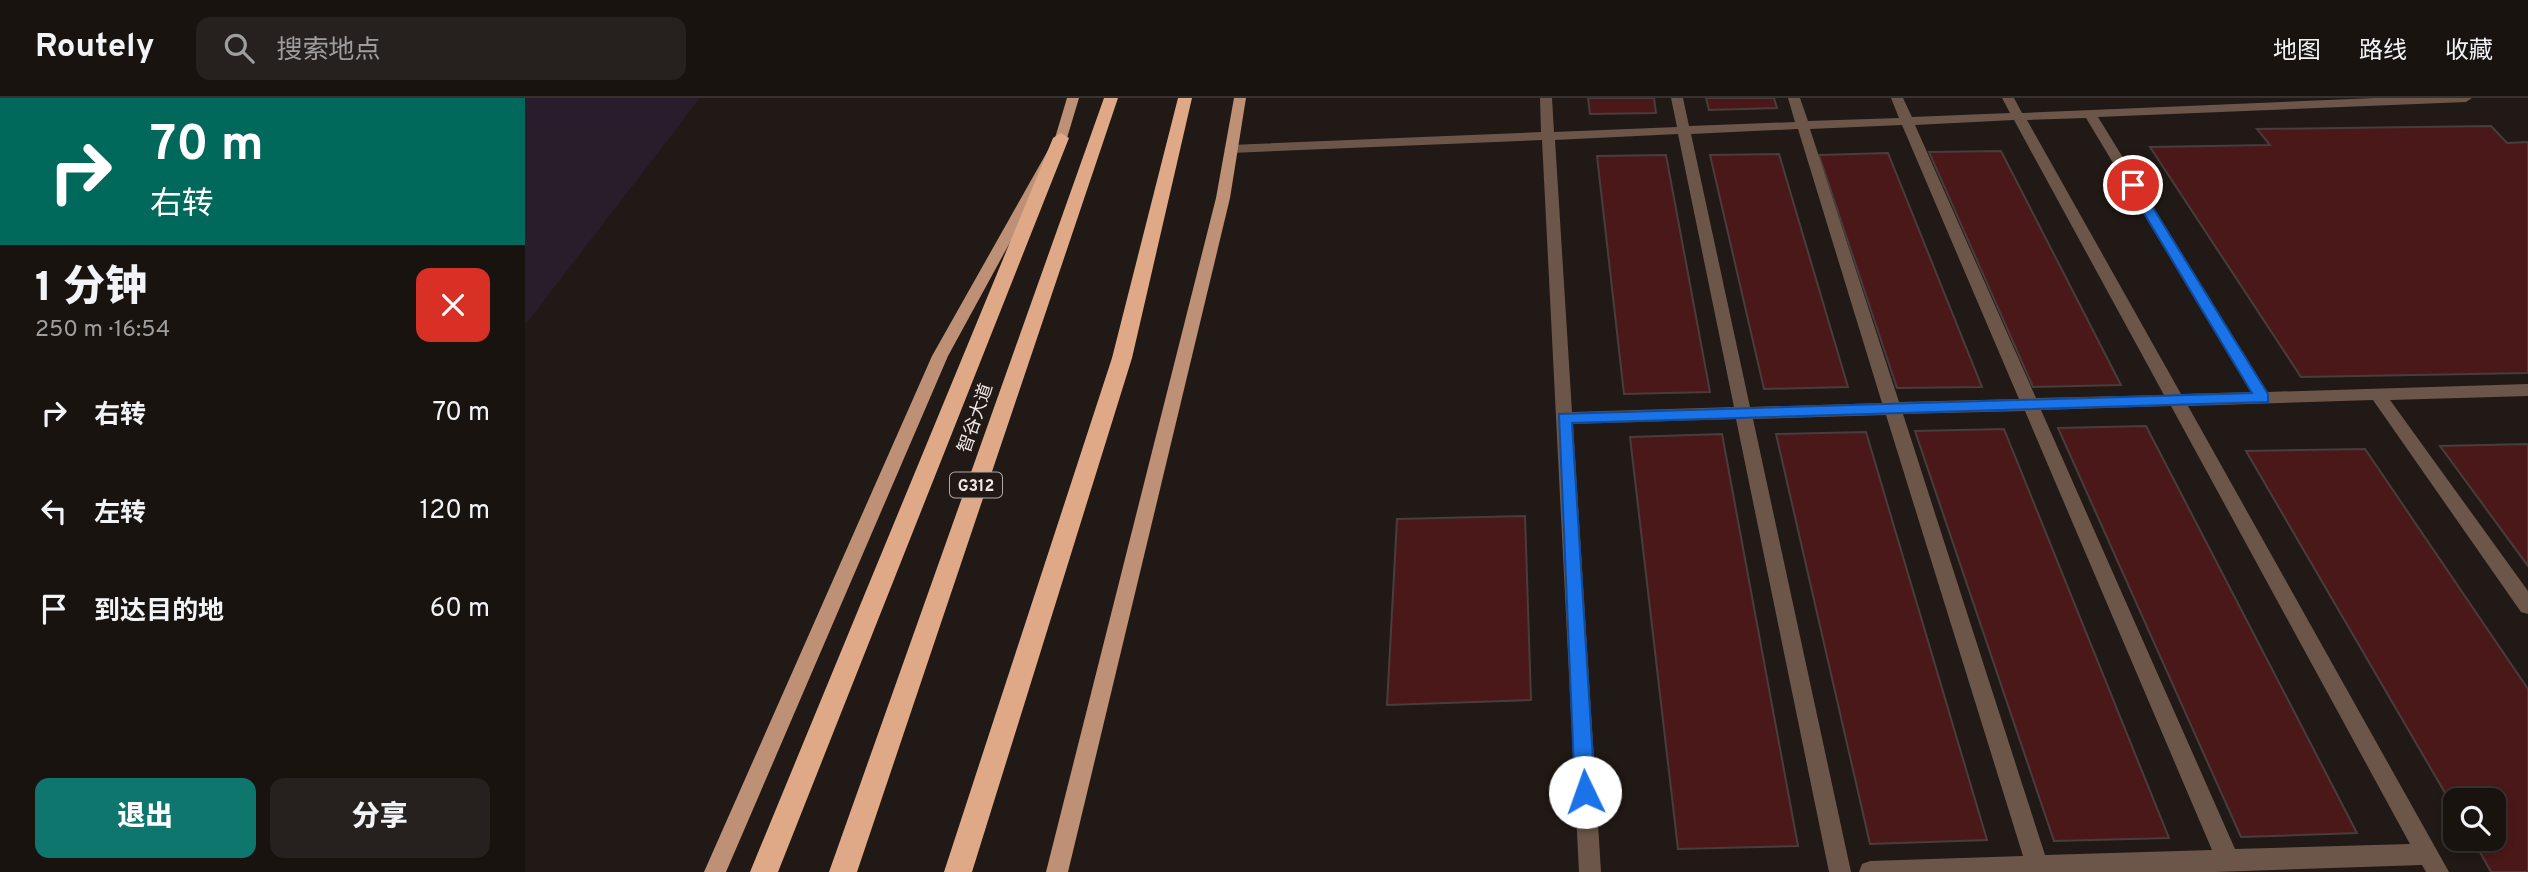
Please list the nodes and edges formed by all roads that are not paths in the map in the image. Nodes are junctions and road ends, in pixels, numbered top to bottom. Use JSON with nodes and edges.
{"nodes":[{"id":1,"x":1073,"y":98,"type":"edge"},
{"id":2,"x":1111,"y":98,"type":"edge"},
{"id":3,"x":1185,"y":98,"type":"edge"},
{"id":4,"x":1240,"y":98,"type":"edge"},
{"id":5,"x":1546,"y":98,"type":"edge"},
{"id":6,"x":1677,"y":98,"type":"edge"},
{"id":7,"x":1794,"y":98,"type":"edge"},
{"id":8,"x":1897,"y":98,"type":"edge"},
{"id":9,"x":2008,"y":98,"type":"edge"},
{"id":10,"x":2134,"y":98,"type":"edge"},
{"id":11,"x":2453,"y":98,"type":"edge"},
{"id":12,"x":2466,"y":98,"type":"edge"},
{"id":13,"x":2350,"y":100,"type":"edge"},
{"id":14,"x":2248,"y":102,"type":"edge"},
{"id":15,"x":2143,"y":111,"type":"junction"},
{"id":16,"x":2090,"y":114,"type":"junction"},
{"id":17,"x":2019,"y":116,"type":"junction"},
{"id":18,"x":1907,"y":121,"type":"junction"},
{"id":19,"x":1803,"y":125,"type":"junction"},
{"id":20,"x":1684,"y":130,"type":"junction"},
{"id":21,"x":1549,"y":136,"type":"junction"},
{"id":22,"x":1061,"y":138,"type":"junction"},
{"id":23,"x":1231,"y":149,"type":"junction"},
{"id":24,"x":2528,"y":390,"type":"edge"},
{"id":25,"x":2378,"y":395,"type":"junction"},
{"id":26,"x":2263,"y":398,"type":"junction"},
{"id":27,"x":2176,"y":400,"type":"junction"},
{"id":28,"x":2030,"y":404,"type":"junction"},
{"id":29,"x":1893,"y":408,"type":"junction"},
{"id":30,"x":1744,"y":413,"type":"junction"},
{"id":31,"x":1564,"y":418,"type":"junction"},
{"id":32,"x":2528,"y":606,"type":"edge"},
{"id":33,"x":2228,"y":860,"type":"junction"},
{"id":34,"x":2433,"y":863,"type":"edge"},
{"id":35,"x":2038,"y":867,"type":"junction"},
{"id":36,"x":715,"y":872,"type":"edge"},
{"id":37,"x":764,"y":872,"type":"edge"},
{"id":38,"x":843,"y":872,"type":"edge"},
{"id":39,"x":958,"y":872,"type":"edge"},
{"id":40,"x":1057,"y":872,"type":"edge"},
{"id":41,"x":1590,"y":872,"type":"edge"},
{"id":42,"x":1840,"y":872,"type":"edge"},
{"id":43,"x":1870,"y":872,"type":"edge"}],
"edges":[{"from":1,"to":22,"type":"main road"},
{"from":2,"to":38,"type":"highway","name":"智谷大道","number":"G312"},
{"from":3,"to":39,"type":"highway"},
{"from":4,"to":23,"type":"main road"},
{"from":5,"to":21,"type":"lane"},
{"from":6,"to":20,"type":"lane"},
{"from":7,"to":19,"type":"lane"},
{"from":8,"to":18,"type":"lane"},
{"from":9,"to":17,"type":"lane"},
{"from":10,"to":15,"type":"lane"},
{"from":11,"to":12,"type":"lane"},
{"from":11,"to":13,"type":"lane"},
{"from":13,"to":14,"type":"lane"},
{"from":14,"to":15,"type":"lane"},
{"from":15,"to":16,"type":"lane"},
{"from":16,"to":17,"type":"lane"},
{"from":16,"to":26,"type":"lane"},
{"from":17,"to":18,"type":"lane"},
{"from":17,"to":27,"type":"lane"},
{"from":18,"to":19,"type":"lane"},
{"from":18,"to":28,"type":"lane"},
{"from":19,"to":20,"type":"lane"},
{"from":19,"to":29,"type":"lane"},
{"from":20,"to":21,"type":"lane"},
{"from":20,"to":30,"type":"lane"},
{"from":21,"to":23,"type":"lane"},
{"from":21,"to":31,"type":"lane"},
{"from":22,"to":36,"type":"main road"},
{"from":22,"to":37,"type":"highway"},
{"from":23,"to":40,"type":"main road"},
{"from":24,"to":25,"type":"lane"},
{"from":25,"to":26,"type":"lane"},
{"from":25,"to":32,"type":"lane"},
{"from":26,"to":27,"type":"lane"},
{"from":27,"to":28,"type":"lane"},
{"from":27,"to":34,"type":"lane"},
{"from":28,"to":29,"type":"lane"},
{"from":28,"to":33,"type":"lane"},
{"from":29,"to":30,"type":"lane"},
{"from":29,"to":35,"type":"lane"},
{"from":30,"to":31,"type":"lane"},
{"from":30,"to":42,"type":"lane"},
{"from":31,"to":41,"type":"lane"},
{"from":33,"to":34,"type":"lane"},
{"from":33,"to":35,"type":"lane"},
{"from":35,"to":43,"type":"lane"}]}
